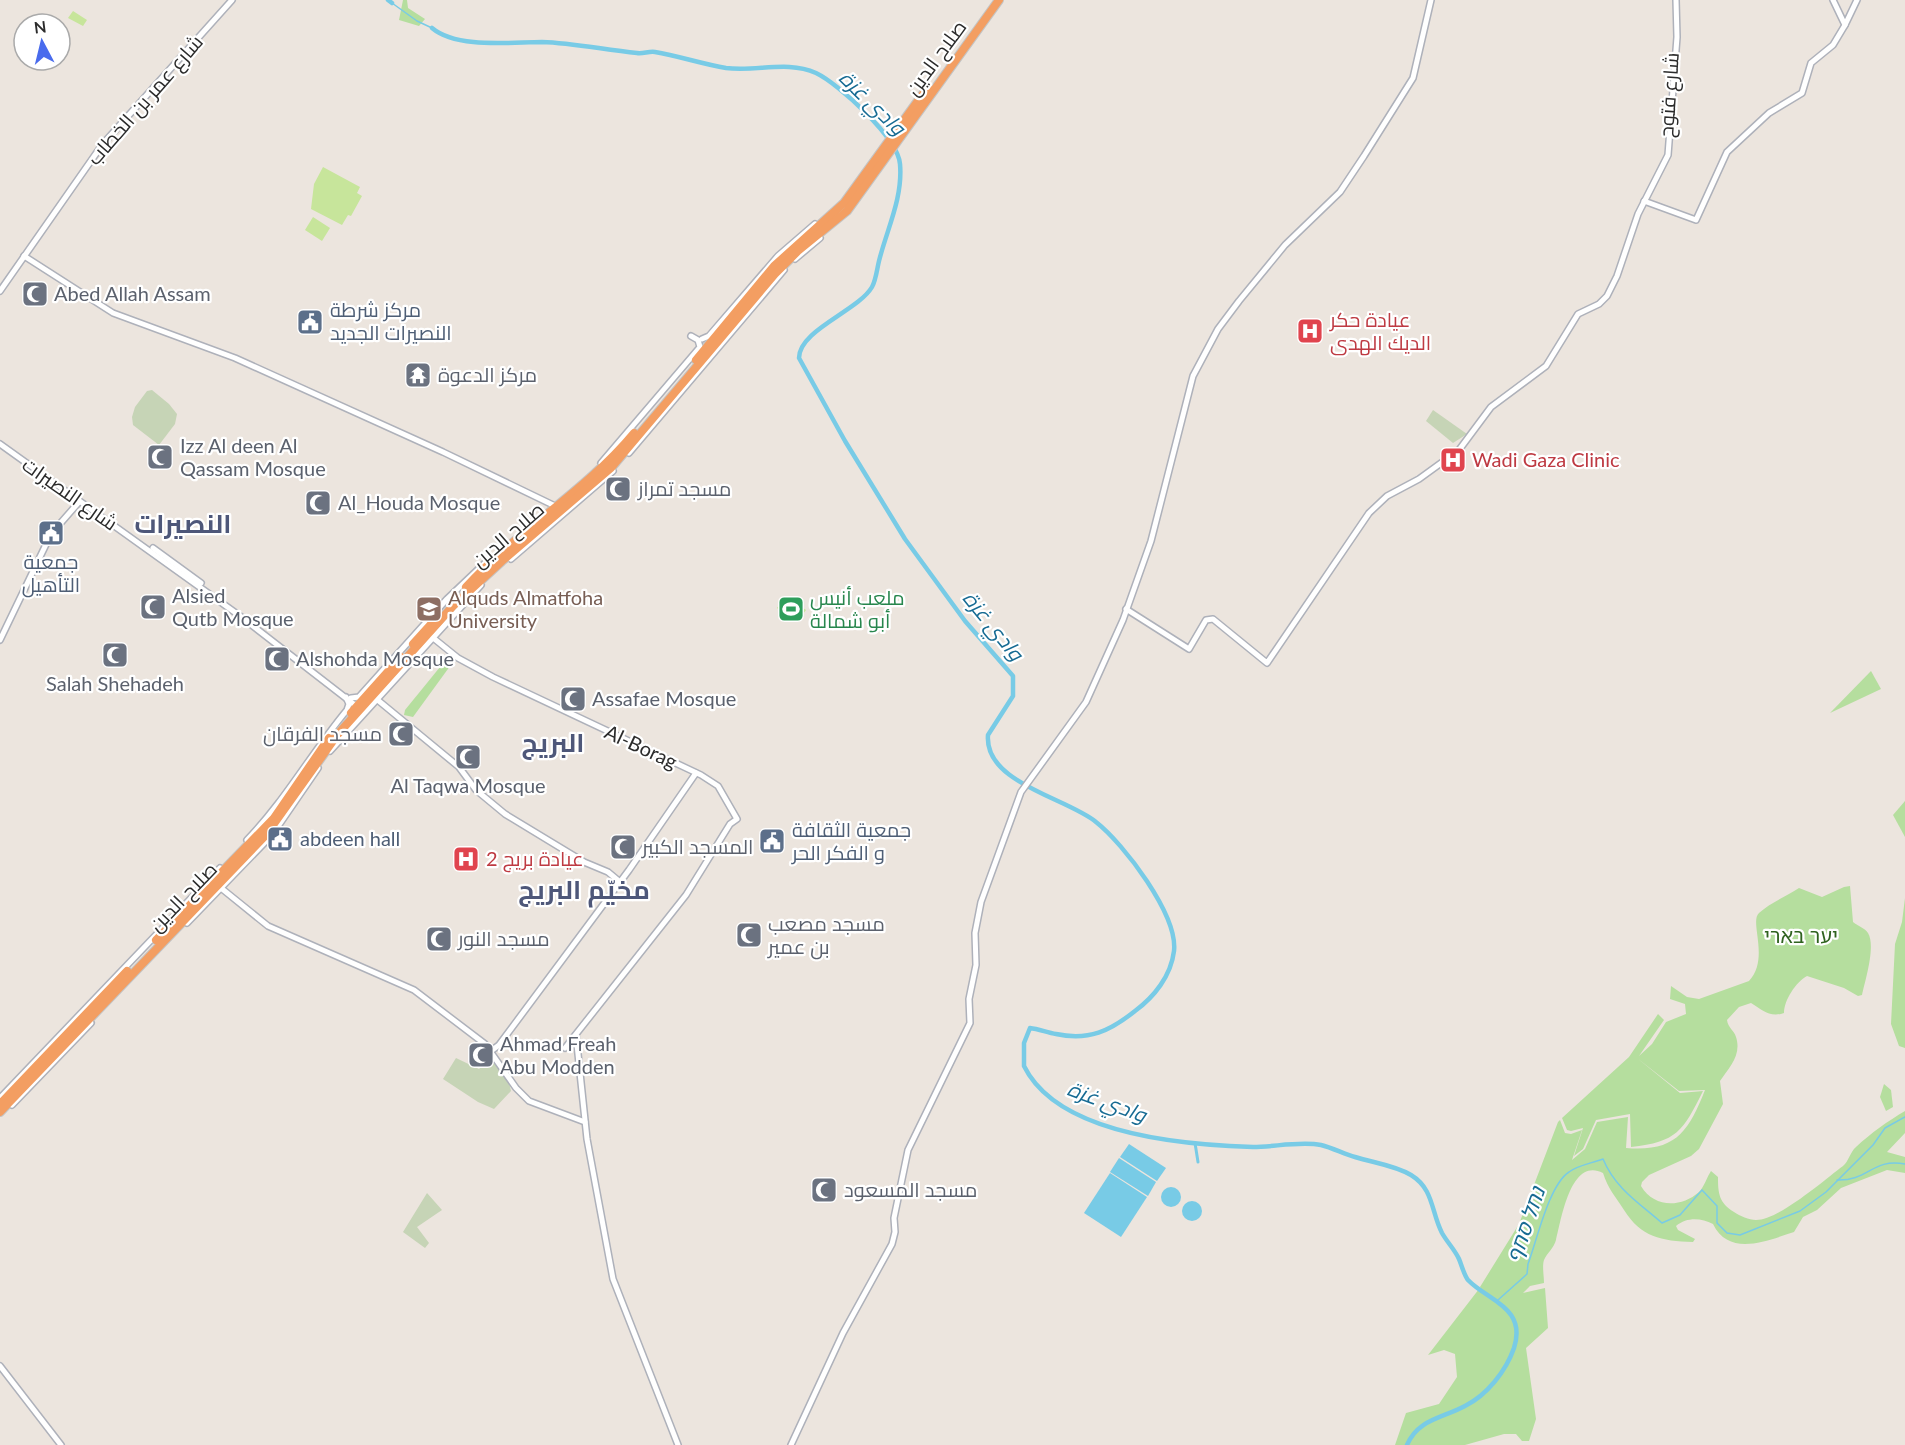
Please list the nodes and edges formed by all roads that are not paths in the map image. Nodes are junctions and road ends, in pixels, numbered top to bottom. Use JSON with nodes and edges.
{"nodes":[{"id":1,"x":232,"y":0,"type":"edge"},
{"id":2,"x":993,"y":0,"type":"edge"},
{"id":3,"x":999,"y":0,"type":"edge"},
{"id":4,"x":1431,"y":0,"type":"edge"},
{"id":5,"x":1675,"y":0,"type":"edge"},
{"id":6,"x":1833,"y":0,"type":"edge"},
{"id":7,"x":1857,"y":0,"type":"edge"},
{"id":8,"x":1845,"y":25,"type":"junction"},
{"id":9,"x":898,"y":132,"type":"junction"},
{"id":10,"x":880,"y":159,"type":"junction"},
{"id":11,"x":1644,"y":201,"type":"junction"},
{"id":12,"x":830,"y":226,"type":"junction"},
{"id":13,"x":24,"y":256,"type":"junction"},
{"id":14,"x":0,"y":291,"type":"edge"},
{"id":15,"x":690,"y":336,"type":"dead end"},
{"id":16,"x":705,"y":345,"type":"junction"},
{"id":17,"x":0,"y":446,"type":"edge"},
{"id":18,"x":79,"y":502,"type":"junction"},
{"id":19,"x":553,"y":505,"type":"junction"},
{"id":20,"x":1126,"y":609,"type":"junction"},
{"id":21,"x":429,"y":634,"type":"junction"},
{"id":22,"x":0,"y":640,"type":"edge"},
{"id":23,"x":348,"y":698,"type":"junction"},
{"id":24,"x":375,"y":698,"type":"junction"},
{"id":25,"x":360,"y":707,"type":"junction"},
{"id":26,"x":318,"y":765,"type":"junction"},
{"id":27,"x":699,"y":774,"type":"junction"},
{"id":28,"x":261,"y":836,"type":"junction"},
{"id":29,"x":620,"y":882,"type":"junction"},
{"id":30,"x":220,"y":889,"type":"junction"},
{"id":31,"x":84,"y":1019,"type":"junction"},
{"id":32,"x":576,"y":1035,"type":"junction"},
{"id":33,"x":53,"y":1046,"type":"junction"},
{"id":34,"x":565,"y":1048,"type":"dead end"},
{"id":35,"x":490,"y":1050,"type":"junction"},
{"id":36,"x":0,"y":1098,"type":"edge"},
{"id":37,"x":0,"y":1104,"type":"edge"},
{"id":38,"x":0,"y":1114,"type":"edge"},
{"id":39,"x":585,"y":1122,"type":"junction"},
{"id":40,"x":0,"y":1367,"type":"edge"},
{"id":41,"x":59,"y":1445,"type":"edge"},
{"id":42,"x":678,"y":1445,"type":"edge"},
{"id":43,"x":791,"y":1445,"type":"edge"}],
"edges":[{"from":1,"to":13,"type":"street","name":"شارع عمر بن الخطاب"},
{"from":2,"to":9,"type":"highway","name":"صلاح الدين"},
{"from":3,"to":9,"type":"highway","name":"صلاح الدين"},
{"from":4,"to":20,"type":"street"},
{"from":5,"to":11,"type":"street"},
{"from":6,"to":8,"type":"street"},
{"from":7,"to":8,"type":"street"},
{"from":8,"to":11,"type":"street"},
{"from":9,"to":10,"type":"highway","name":"صلاح الدين"},
{"from":10,"to":12,"type":"highway","name":"صلاح الدين"},
{"from":10,"to":16,"type":"highway","name":"صلاح الدين"},
{"from":11,"to":20,"type":"street"},
{"from":12,"to":16,"type":"highway","name":"صلاح الدين"},
{"from":12,"to":21,"type":"street"},
{"from":13,"to":14,"type":"street","name":"شارع عمر بن الخطاب"},
{"from":13,"to":19,"type":"street"},
{"from":15,"to":16,"type":"street"},
{"from":16,"to":19,"type":"street"},
{"from":16,"to":21,"type":"highway","name":"صلاح الدين"},
{"from":17,"to":18,"type":"street","name":"شارع النصيرات"},
{"from":18,"to":22,"type":"street"},
{"from":18,"to":23,"type":"street","name":"شارع النصيرات"},
{"from":19,"to":23,"type":"street"},
{"from":20,"to":43,"type":"street"},
{"from":21,"to":24,"type":"highway","name":"صلاح الدين"},
{"from":21,"to":25,"type":"highway","name":"صلاح الدين"},
{"from":21,"to":27,"type":"street","name":"Al-Borag"},
{"from":23,"to":25,"type":"street","name":"شارع النصيرات"},
{"from":23,"to":33,"type":"street"},
{"from":24,"to":25,"type":"highway","name":"صلاح الدين"},
{"from":24,"to":26,"type":"street"},
{"from":24,"to":29,"type":"street"},
{"from":25,"to":26,"type":"highway","name":"صلاح الدين"},
{"from":25,"to":28,"type":"highway","name":"صلاح الدين"},
{"from":26,"to":28,"type":"highway","name":"صلاح الدين"},
{"from":26,"to":30,"type":"street"},
{"from":27,"to":29,"type":"street"},
{"from":27,"to":32,"type":"street","name":"Al-Borag"},
{"from":28,"to":31,"type":"highway","name":"صلاح الدين"},
{"from":29,"to":35,"type":"street"},
{"from":30,"to":35,"type":"street"},
{"from":30,"to":38,"type":"street"},
{"from":31,"to":33,"type":"highway","name":"صلاح الدين"},
{"from":31,"to":38,"type":"highway","name":"صلاح الدين"},
{"from":32,"to":34,"type":"street"},
{"from":32,"to":39,"type":"street"},
{"from":33,"to":36,"type":"street"},
{"from":33,"to":37,"type":"highway","name":"صلاح الدين"},
{"from":35,"to":39,"type":"street"},
{"from":39,"to":42,"type":"street"},
{"from":40,"to":41,"type":"street"}]}
